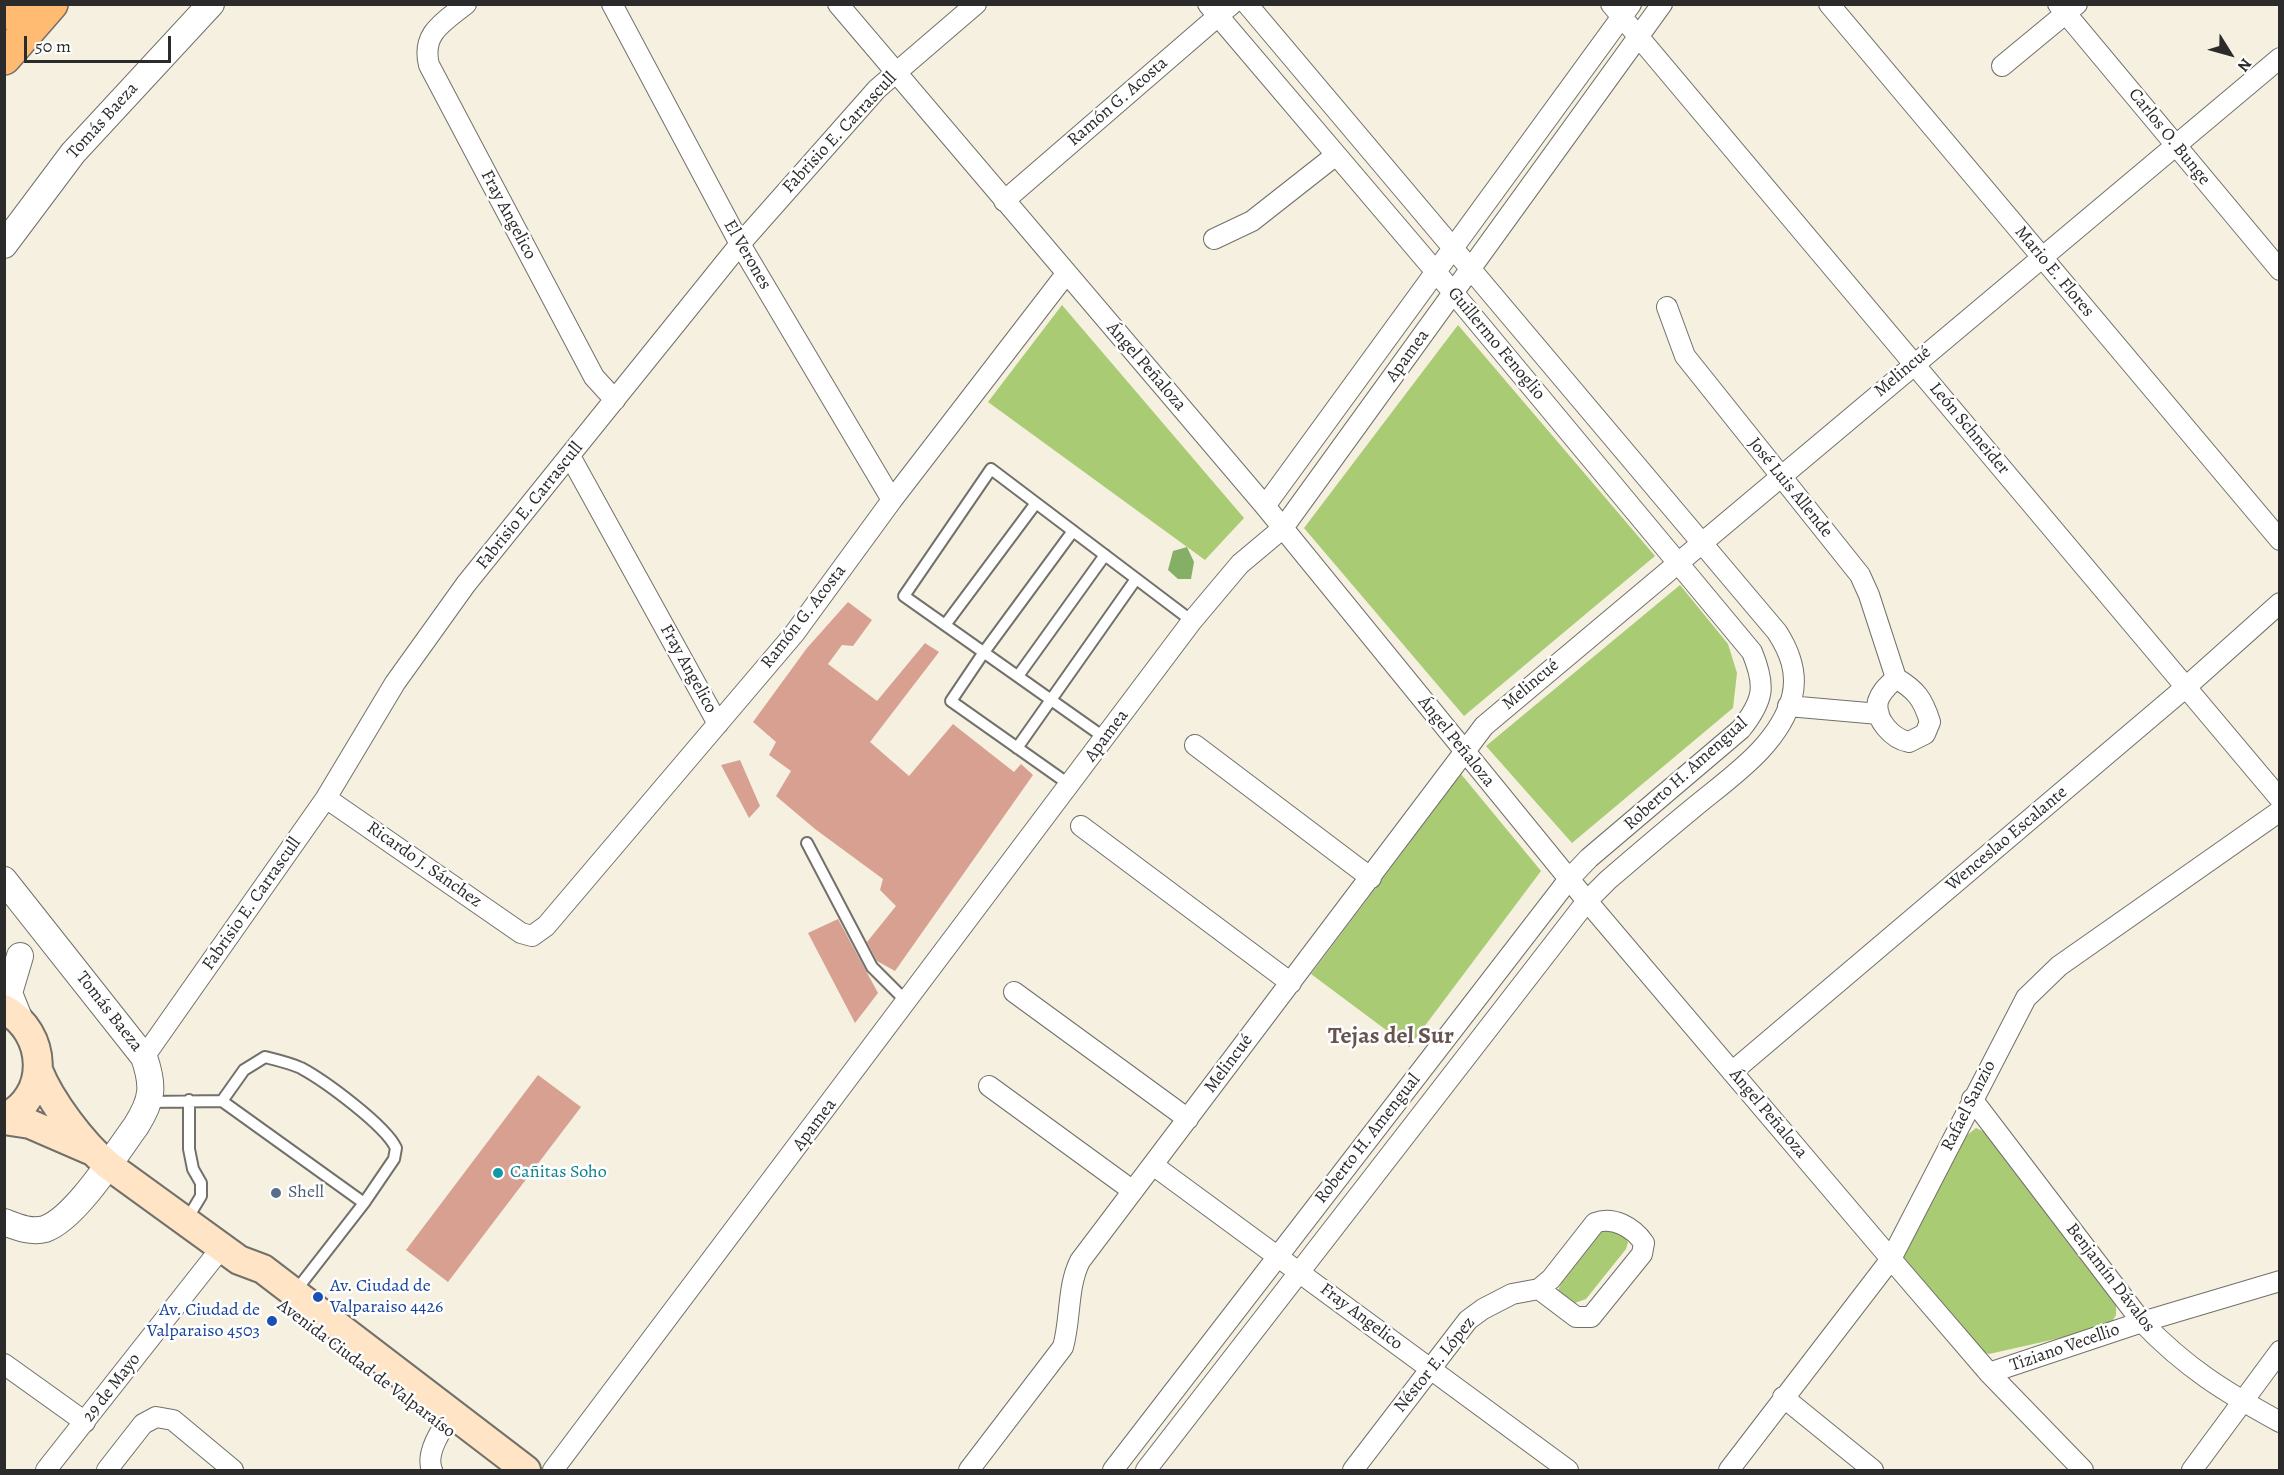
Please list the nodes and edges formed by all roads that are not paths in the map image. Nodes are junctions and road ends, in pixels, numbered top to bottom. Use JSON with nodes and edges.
{"nodes":[{"id":1,"x":12,"y":4,"type":"edge"},
{"id":2,"x":51,"y":4,"type":"edge"},
{"id":3,"x":211,"y":4,"type":"edge"},
{"id":4,"x":466,"y":4,"type":"edge"},
{"id":5,"x":612,"y":4,"type":"edge"},
{"id":6,"x":838,"y":4,"type":"edge"},
{"id":7,"x":976,"y":4,"type":"edge"},
{"id":8,"x":1247,"y":4,"type":"edge"},
{"id":9,"x":1662,"y":4,"type":"edge"},
{"id":10,"x":1829,"y":4,"type":"edge"},
{"id":11,"x":1219,"y":8,"type":"edge"},
{"id":12,"x":2067,"y":8,"type":"edge"},
{"id":13,"x":1621,"y":9,"type":"edge"},
{"id":14,"x":4,"y":13,"type":"edge"},
{"id":15,"x":1638,"y":37,"type":"junction"},
{"id":16,"x":4,"y":58,"type":"edge"},
{"id":17,"x":2280,"y":58,"type":"edge"},
{"id":18,"x":2002,"y":66,"type":"dead end"},
{"id":19,"x":895,"y":72,"type":"junction"},
{"id":20,"x":2175,"y":145,"type":"junction"},
{"id":21,"x":1336,"y":154,"type":"junction"},
{"id":22,"x":1004,"y":201,"type":"junction"},
{"id":23,"x":1214,"y":239,"type":"dead end"},
{"id":24,"x":740,"y":244,"type":"junction"},
{"id":25,"x":4,"y":245,"type":"edge"},
{"id":26,"x":1454,"y":247,"type":"junction"},
{"id":27,"x":2041,"y":256,"type":"junction"},
{"id":28,"x":1472,"y":268,"type":"junction"},
{"id":29,"x":2280,"y":270,"type":"edge"},
{"id":30,"x":1436,"y":272,"type":"junction"},
{"id":31,"x":1066,"y":274,"type":"junction"},
{"id":32,"x":1453,"y":293,"type":"junction"},
{"id":33,"x":1667,"y":307,"type":"dead end"},
{"id":34,"x":1914,"y":363,"type":"junction"},
{"id":35,"x":615,"y":400,"type":"junction"},
{"id":36,"x":570,"y":456,"type":"junction"},
{"id":37,"x":1779,"y":476,"type":"junction"},
{"id":38,"x":892,"y":500,"type":"junction"},
{"id":39,"x":1036,"y":503,"type":"junction"},
{"id":40,"x":1265,"y":506,"type":"junction"},
{"id":41,"x":1283,"y":528,"type":"junction"},
{"id":42,"x":1073,"y":531,"type":"junction"},
{"id":43,"x":2280,"y":540,"type":"edge"},
{"id":44,"x":1702,"y":542,"type":"junction"},
{"id":45,"x":1105,"y":555,"type":"junction"},
{"id":46,"x":1678,"y":561,"type":"junction"},
{"id":47,"x":1136,"y":579,"type":"junction"},
{"id":48,"x":2280,"y":603,"type":"edge"},
{"id":49,"x":1192,"y":621,"type":"junction"},
{"id":50,"x":945,"y":625,"type":"junction"},
{"id":51,"x":984,"y":652,"type":"junction"},
{"id":52,"x":1017,"y":676,"type":"junction"},
{"id":53,"x":1896,"y":678,"type":"junction"},
{"id":54,"x":2186,"y":687,"type":"junction"},
{"id":55,"x":1761,"y":694,"type":"joint"},
{"id":56,"x":1052,"y":700,"type":"junction"},
{"id":57,"x":1790,"y":701,"type":"junction"},
{"id":58,"x":1879,"y":714,"type":"junction"},
{"id":59,"x":718,"y":723,"type":"junction"},
{"id":60,"x":1105,"y":738,"type":"junction"},
{"id":61,"x":1195,"y":745,"type":"dead end"},
{"id":62,"x":1017,"y":748,"type":"junction"},
{"id":63,"x":1463,"y":751,"type":"junction"},
{"id":64,"x":1070,"y":785,"type":"junction"},
{"id":65,"x":326,"y":798,"type":"junction"},
{"id":66,"x":2280,"y":799,"type":"edge"},
{"id":67,"x":2280,"y":811,"type":"edge"},
{"id":68,"x":1081,"y":826,"type":"dead end"},
{"id":69,"x":807,"y":843,"type":"dead end"},
{"id":70,"x":1371,"y":878,"type":"junction"},
{"id":71,"x":1569,"y":879,"type":"junction"},
{"id":72,"x":4,"y":880,"type":"edge"},
{"id":73,"x":1587,"y":901,"type":"junction"},
{"id":74,"x":38,"y":922,"type":"junction"},
{"id":75,"x":520,"y":933,"type":"joint"},
{"id":76,"x":20,"y":956,"type":"junction"},
{"id":77,"x":4,"y":978,"type":"edge"},
{"id":78,"x":1291,"y":983,"type":"junction"},
{"id":79,"x":1014,"y":992,"type":"dead end"},
{"id":80,"x":908,"y":1002,"type":"junction"},
{"id":81,"x":11,"y":1014,"type":"edge"},
{"id":82,"x":144,"y":1057,"type":"junction"},
{"id":83,"x":38,"y":1070,"type":"junction"},
{"id":84,"x":1732,"y":1072,"type":"junction"},
{"id":85,"x":989,"y":1086,"type":"dead end"},
{"id":86,"x":1972,"y":1099,"type":"junction"},
{"id":87,"x":189,"y":1100,"type":"junction"},
{"id":88,"x":222,"y":1101,"type":"junction"},
{"id":89,"x":149,"y":1102,"type":"junction"},
{"id":90,"x":4,"y":1119,"type":"edge"},
{"id":91,"x":1188,"y":1119,"type":"junction"},
{"id":92,"x":99,"y":1157,"type":"junction"},
{"id":93,"x":1153,"y":1165,"type":"junction"},
{"id":94,"x":1133,"y":1191,"type":"junction"},
{"id":95,"x":364,"y":1203,"type":"junction"},
{"id":96,"x":186,"y":1221,"type":"junction"},
{"id":97,"x":4,"y":1222,"type":"edge"},
{"id":98,"x":231,"y":1254,"type":"junction"},
{"id":99,"x":1278,"y":1256,"type":"junction"},
{"id":100,"x":1891,"y":1259,"type":"junction"},
{"id":101,"x":1300,"y":1272,"type":"junction"},
{"id":102,"x":2280,"y":1281,"type":"edge"},
{"id":103,"x":1539,"y":1289,"type":"junction"},
{"id":104,"x":294,"y":1293,"type":"junction"},
{"id":105,"x":2142,"y":1322,"type":"junction"},
{"id":106,"x":2280,"y":1351,"type":"edge"},
{"id":107,"x":4,"y":1364,"type":"edge"},
{"id":108,"x":1430,"y":1369,"type":"junction"},
{"id":109,"x":1989,"y":1374,"type":"junction"},
{"id":110,"x":1783,"y":1397,"type":"junction"},
{"id":111,"x":2242,"y":1401,"type":"junction"},
{"id":112,"x":448,"y":1421,"type":"junction"},
{"id":113,"x":85,"y":1422,"type":"junction"},
{"id":114,"x":2280,"y":1422,"type":"edge"},
{"id":115,"x":46,"y":1470,"type":"edge"},
{"id":116,"x":107,"y":1470,"type":"edge"},
{"id":117,"x":233,"y":1470,"type":"edge"},
{"id":118,"x":432,"y":1470,"type":"edge"},
{"id":119,"x":500,"y":1470,"type":"edge"},
{"id":120,"x":526,"y":1470,"type":"edge"},
{"id":121,"x":553,"y":1470,"type":"edge"},
{"id":122,"x":969,"y":1470,"type":"edge"},
{"id":123,"x":1113,"y":1470,"type":"edge"},
{"id":124,"x":1146,"y":1470,"type":"edge"},
{"id":125,"x":1353,"y":1470,"type":"edge"},
{"id":126,"x":1568,"y":1470,"type":"edge"},
{"id":127,"x":1729,"y":1470,"type":"edge"},
{"id":128,"x":1874,"y":1470,"type":"edge"},
{"id":129,"x":2083,"y":1470,"type":"edge"},
{"id":130,"x":2192,"y":1470,"type":"edge"}],
"edges":[{"from":1,"to":14,"type":"highway"},
{"from":2,"to":16,"type":"highway"},
{"from":3,"to":25,"type":"street","name":"Tomás Baeza"},
{"from":4,"to":35,"type":"street","name":"Fray Angelico"},
{"from":5,"to":24,"type":"street","name":"El Verones"},
{"from":6,"to":19,"type":"street","name":"Ángel Peñaloza"},
{"from":7,"to":19,"type":"street","name":"Fabrisio E. Carrascull"},
{"from":8,"to":26,"type":"street","name":"Guillermo Fenoglio"},
{"from":9,"to":15,"type":"street","name":"Apamea"},
{"from":10,"to":27,"type":"street","name":"Mario E. Flores"},
{"from":11,"to":21,"type":"street","name":"Guillermo Fenoglio"},
{"from":11,"to":22,"type":"street","name":"Ramón G. Acosta"},
{"from":12,"to":18,"type":"street"},
{"from":12,"to":20,"type":"street","name":"Carlos O. Bunge"},
{"from":13,"to":15,"type":"street","name":"León Schneider"},
{"from":13,"to":26,"type":"street","name":"Apamea"},
{"from":15,"to":28,"type":"street","name":"Apamea"},
{"from":15,"to":34,"type":"street","name":"León Schneider"},
{"from":17,"to":20,"type":"street","name":"Melincué"},
{"from":19,"to":22,"type":"street","name":"Ángel Peñaloza"},
{"from":19,"to":24,"type":"street","name":"Fabrisio E. Carrascull"},
{"from":20,"to":27,"type":"street","name":"Melincué"},
{"from":20,"to":29,"type":"street","name":"Carlos O. Bunge"},
{"from":21,"to":23,"type":"street"},
{"from":21,"to":30,"type":"street","name":"Guillermo Fenoglio"},
{"from":22,"to":31,"type":"street","name":"Ángel Peñaloza"},
{"from":24,"to":35,"type":"street","name":"Fabrisio E. Carrascull"},
{"from":24,"to":38,"type":"street","name":"El Verones"},
{"from":26,"to":28,"type":"street","name":"Guillermo Fenoglio"},
{"from":26,"to":30,"type":"street","name":"Apamea"},
{"from":27,"to":34,"type":"street","name":"Melincué"},
{"from":27,"to":43,"type":"street","name":"Mario E. Flores"},
{"from":28,"to":32,"type":"street","name":"Apamea"},
{"from":28,"to":44,"type":"street","name":"Guillermo Fenoglio"},
{"from":30,"to":32,"type":"street","name":"Guillermo Fenoglio"},
{"from":30,"to":40,"type":"street","name":"Apamea"},
{"from":31,"to":38,"type":"street","name":"Ramón G. Acosta"},
{"from":31,"to":40,"type":"street","name":"Ángel Peñaloza"},
{"from":32,"to":41,"type":"street","name":"Apamea"},
{"from":32,"to":46,"type":"street","name":"Guillermo Fenoglio"},
{"from":33,"to":37,"type":"street","name":"José Luis Allende"},
{"from":34,"to":37,"type":"street","name":"Melincué"},
{"from":34,"to":54,"type":"street","name":"León Schneider"},
{"from":35,"to":36,"type":"street","name":"Fabrisio E. Carrascull"},
{"from":36,"to":59,"type":"street","name":"Fray Angelico"},
{"from":36,"to":65,"type":"street","name":"Fabrisio E. Carrascull"},
{"from":37,"to":44,"type":"street","name":"Melincué"},
{"from":37,"to":53,"type":"street","name":"José Luis Allende"},
{"from":38,"to":59,"type":"street","name":"Ramón G. Acosta"},
{"from":39,"to":42,"type":"lane"},
{"from":39,"to":50,"type":"lane"},
{"from":39,"to":50,"type":"lane"},
{"from":40,"to":41,"type":"street","name":"Ángel Peñaloza"},
{"from":41,"to":49,"type":"street","name":"Apamea"},
{"from":41,"to":63,"type":"street","name":"Ángel Peñaloza"},
{"from":42,"to":45,"type":"lane"},
{"from":42,"to":51,"type":"lane"},
{"from":44,"to":46,"type":"street","name":"Melincué"},
{"from":44,"to":57,"type":"street","name":"Guillermo Fenoglio"},
{"from":45,"to":47,"type":"lane"},
{"from":45,"to":52,"type":"lane"},
{"from":46,"to":55,"type":"street","name":"Guillermo Fenoglio"},
{"from":46,"to":63,"type":"street","name":"Melincué"},
{"from":47,"to":49,"type":"lane"},
{"from":47,"to":56,"type":"lane"},
{"from":48,"to":54,"type":"street","name":"Wenceslao Escalante"},
{"from":49,"to":60,"type":"street","name":"Apamea"},
{"from":50,"to":51,"type":"lane"},
{"from":51,"to":52,"type":"lane"},
{"from":51,"to":62,"type":"lane"},
{"from":52,"to":56,"type":"lane"},
{"from":53,"to":58,"type":"street"},
{"from":53,"to":58,"type":"street"},
{"from":54,"to":66,"type":"street","name":"León Schneider"},
{"from":54,"to":84,"type":"street","name":"Wenceslao Escalante"},
{"from":55,"to":71,"type":"street","name":"Roberto H. Amengual"},
{"from":56,"to":60,"type":"lane"},
{"from":56,"to":62,"type":"lane"},
{"from":57,"to":58,"type":"street"},
{"from":57,"to":73,"type":"street","name":"Roberto H. Amengual"},
{"from":59,"to":75,"type":"street","name":"Ramón G. Acosta"},
{"from":60,"to":64,"type":"street","name":"Apamea"},
{"from":61,"to":70,"type":"street"},
{"from":62,"to":64,"type":"lane"},
{"from":63,"to":70,"type":"street","name":"Melincué"},
{"from":63,"to":71,"type":"street","name":"Ángel Peñaloza"},
{"from":64,"to":80,"type":"street","name":"Apamea"},
{"from":65,"to":75,"type":"street","name":"Ricardo J. Sánchez"},
{"from":65,"to":82,"type":"street","name":"Fabrisio E. Carrascull"},
{"from":67,"to":86,"type":"street","name":"Rafael Sanzio"},
{"from":68,"to":78,"type":"street"},
{"from":69,"to":80,"type":"lane"},
{"from":70,"to":78,"type":"street","name":"Melincué"},
{"from":71,"to":73,"type":"street","name":"Ángel Peñaloza"},
{"from":71,"to":99,"type":"street","name":"Roberto H. Amengual"},
{"from":72,"to":74,"type":"street","name":"Tomás Baeza"},
{"from":73,"to":84,"type":"street","name":"Ángel Peñaloza"},
{"from":73,"to":101,"type":"street","name":"Roberto H. Amengual"},
{"from":74,"to":76,"type":"street"},
{"from":74,"to":82,"type":"street","name":"Tomás Baeza"},
{"from":76,"to":77,"type":"street"},
{"from":76,"to":81,"type":"street"},
{"from":78,"to":91,"type":"street","name":"Melincué"},
{"from":79,"to":91,"type":"street"},
{"from":80,"to":121,"type":"street","name":"Apamea"},
{"from":81,"to":83,"type":"main road"},
{"from":82,"to":89,"type":"street","name":"Tomás Baeza"},
{"from":83,"to":90,"type":"main road"},
{"from":83,"to":92,"type":"main road"},
{"from":84,"to":100,"type":"street","name":"Ángel Peñaloza"},
{"from":85,"to":94,"type":"street"},
{"from":86,"to":100,"type":"street","name":"Rafael Sanzio"},
{"from":86,"to":105,"type":"street","name":"Benjamín Dávalos"},
{"from":87,"to":88,"type":"lane"},
{"from":87,"to":89,"type":"lane"},
{"from":87,"to":96,"type":"lane"},
{"from":88,"to":95,"type":"lane"},
{"from":88,"to":95,"type":"lane"},
{"from":89,"to":92,"type":"street","name":"Tomás Baeza"},
{"from":90,"to":92,"type":"main road"},
{"from":91,"to":93,"type":"street","name":"Melincué"},
{"from":92,"to":96,"type":"main road","name":"Avenida Ciudad de Valparaíso"},
{"from":92,"to":97,"type":"street","name":"Tomás Baeza"},
{"from":93,"to":94,"type":"street","name":"Melincué"},
{"from":93,"to":99,"type":"street","name":"Fray Angelico"},
{"from":94,"to":122,"type":"street","name":"Melincué"},
{"from":95,"to":104,"type":"lane"},
{"from":96,"to":98,"type":"main road","name":"Avenida Ciudad de Valparaíso"},
{"from":98,"to":104,"type":"main road","name":"Avenida Ciudad de Valparaíso"},
{"from":98,"to":112,"type":"main road","name":"Avenida Ciudad de Valparaíso"},
{"from":98,"to":113,"type":"street","name":"29 de Mayo"},
{"from":99,"to":101,"type":"street","name":"Fray Angelico"},
{"from":99,"to":123,"type":"street","name":"Roberto H. Amengual"},
{"from":100,"to":109,"type":"street","name":"Ángel Peñaloza"},
{"from":100,"to":110,"type":"street","name":"Rafael Sanzio"},
{"from":101,"to":108,"type":"street","name":"Fray Angelico"},
{"from":101,"to":124,"type":"street","name":"Roberto H. Amengual"},
{"from":102,"to":105,"type":"street","name":"Tiziano Vecellio"},
{"from":103,"to":103,"type":"street"},
{"from":103,"to":108,"type":"street","name":"Néstor E. López"},
{"from":104,"to":112,"type":"main road","name":"Avenida Ciudad de Valparaíso"},
{"from":105,"to":109,"type":"street","name":"Tiziano Vecellio"},
{"from":105,"to":111,"type":"street","name":"Benjamín Dávalos"},
{"from":106,"to":111,"type":"street"},
{"from":107,"to":113,"type":"street"},
{"from":108,"to":125,"type":"street","name":"Néstor E. López"},
{"from":108,"to":126,"type":"street","name":"Fray Angelico"},
{"from":109,"to":129,"type":"street","name":"Ángel Peñaloza"},
{"from":110,"to":127,"type":"street","name":"Rafael Sanzio"},
{"from":110,"to":128,"type":"street"},
{"from":111,"to":114,"type":"street","name":"Benjamín Dávalos"},
{"from":111,"to":130,"type":"street"},
{"from":112,"to":118,"type":"street"},
{"from":112,"to":119,"type":"main road","name":"Avenida Ciudad de Valparaíso"},
{"from":112,"to":120,"type":"main road","name":"Avenida Ciudad de Valparaíso"},
{"from":113,"to":115,"type":"street","name":"29 de Mayo"},
{"from":116,"to":117,"type":"street"}]}
